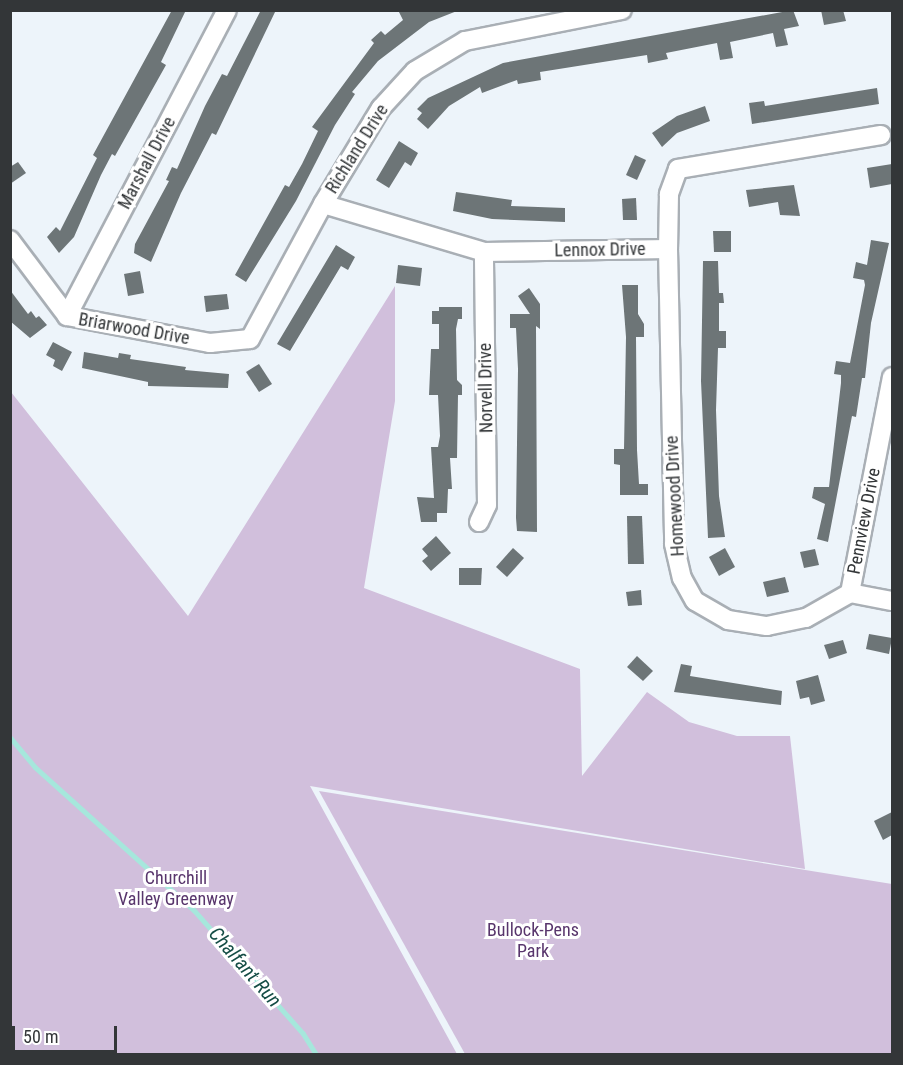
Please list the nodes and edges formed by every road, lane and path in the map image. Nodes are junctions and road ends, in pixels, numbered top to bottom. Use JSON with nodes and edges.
{"nodes":[{"id":1,"x":227,"y":10,"type":"edge"},
{"id":2,"x":622,"y":10,"type":"edge"},
{"id":3,"x":881,"y":135,"type":"dead end"},
{"id":4,"x":323,"y":204,"type":"junction"},
{"id":5,"x":10,"y":240,"type":"edge"},
{"id":6,"x":668,"y":249,"type":"junction"},
{"id":7,"x":484,"y":252,"type":"junction"},
{"id":8,"x":272,"y":298,"type":"joint"},
{"id":9,"x":67,"y":316,"type":"junction"},
{"id":10,"x":892,"y":377,"type":"edge"},
{"id":11,"x":479,"y":522,"type":"dead end"},
{"id":12,"x":850,"y":593,"type":"junction"},
{"id":13,"x":892,"y":602,"type":"edge"}],
"edges":[{"from":1,"to":9,"type":"street","name":"Marshall Drive"},
{"from":2,"to":4,"type":"street","name":"Richland Drive"},
{"from":3,"to":6,"type":"street","name":"Lennox Drive"},
{"from":4,"to":7,"type":"street","name":"Lennox Drive"},
{"from":4,"to":8,"type":"street","name":"Richland Drive"},
{"from":5,"to":9,"type":"street","name":"Briarwood Drive"},
{"from":6,"to":7,"type":"street","name":"Lennox Drive"},
{"from":6,"to":12,"type":"street","name":"Homewood Drive"},
{"from":7,"to":11,"type":"street","name":"Norvell Drive"},
{"from":8,"to":9,"type":"street","name":"Briarwood Drive"},
{"from":10,"to":12,"type":"street","name":"Pennview Drive"},
{"from":12,"to":13,"type":"street"}]}
